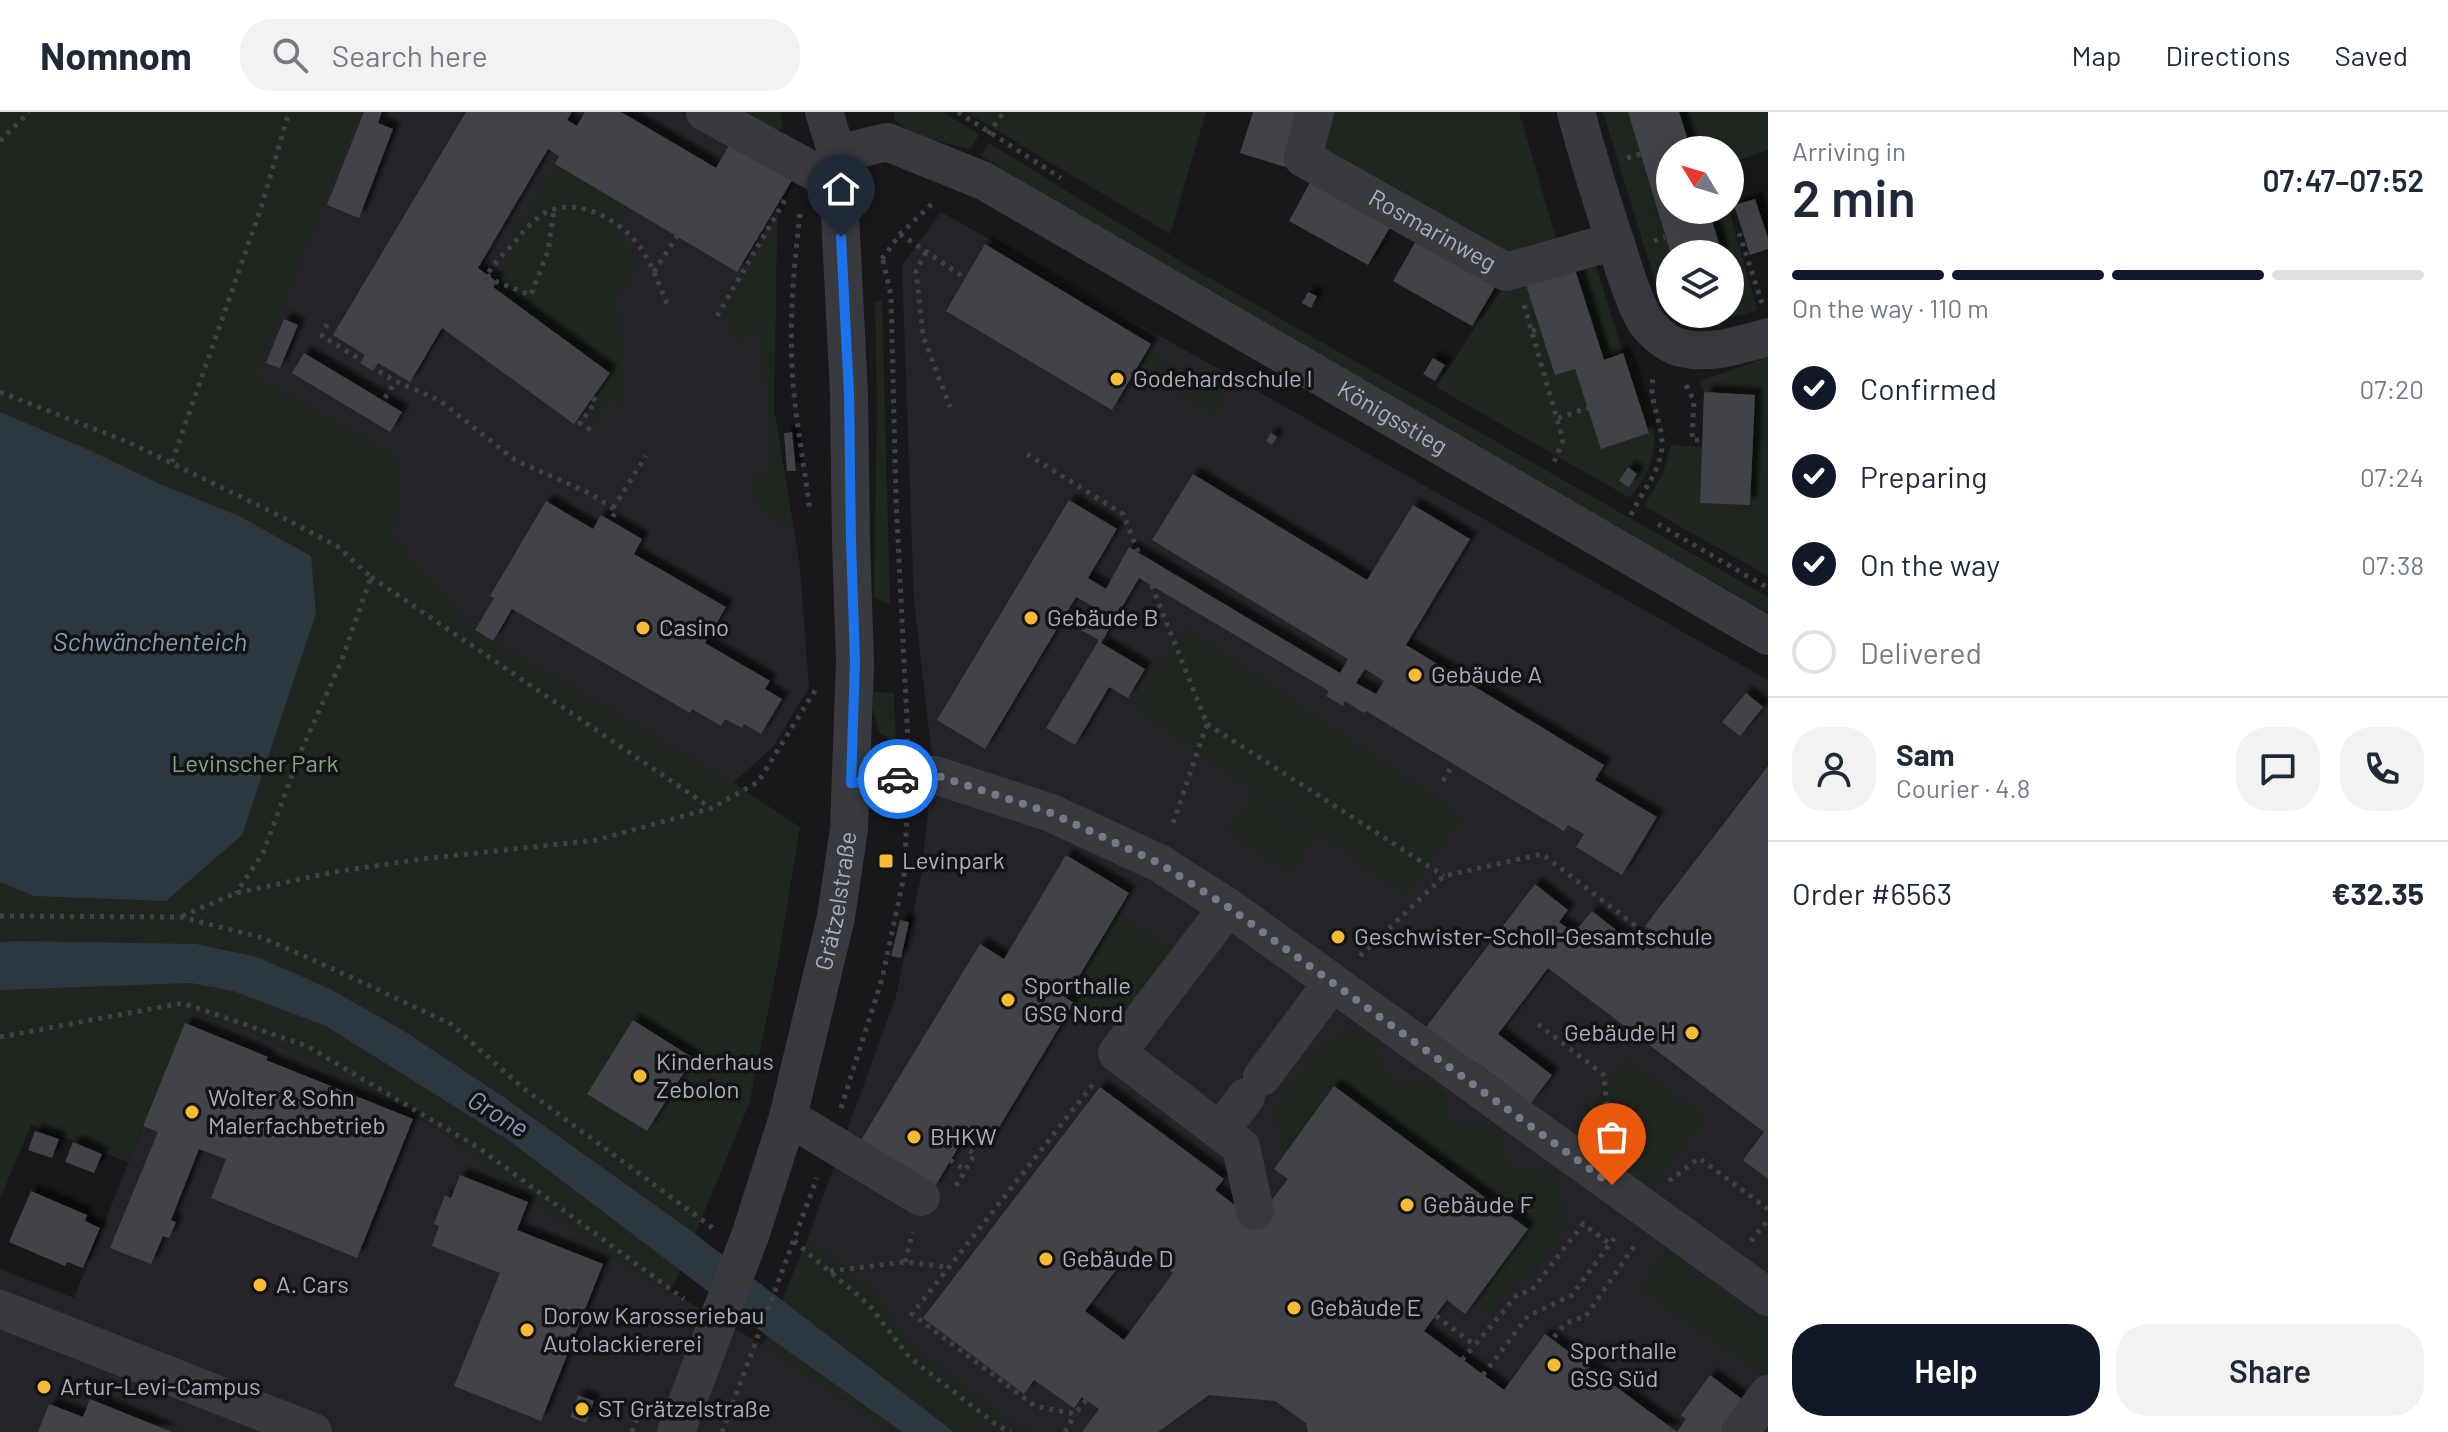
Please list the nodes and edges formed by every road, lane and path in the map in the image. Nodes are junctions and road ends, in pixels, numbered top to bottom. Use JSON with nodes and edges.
{"nodes":[{"id":1,"x":29,"y":112,"type":"edge"},
{"id":2,"x":289,"y":112,"type":"edge"},
{"id":3,"x":705,"y":112,"type":"edge"},
{"id":4,"x":824,"y":112,"type":"edge"},
{"id":5,"x":845,"y":112,"type":"edge"},
{"id":6,"x":958,"y":112,"type":"edge"},
{"id":7,"x":1004,"y":112,"type":"edge"},
{"id":8,"x":1315,"y":112,"type":"edge"},
{"id":9,"x":1576,"y":112,"type":"edge"},
{"id":10,"x":989,"y":132,"type":"junction"},
{"id":11,"x":0,"y":141,"type":"edge"},
{"id":12,"x":1005,"y":143,"type":"dead end"},
{"id":13,"x":827,"y":168,"type":"junction"},
{"id":14,"x":984,"y":181,"type":"junction"},
{"id":15,"x":555,"y":209,"type":"junction"},
{"id":16,"x":1739,"y":233,"type":"dead end"},
{"id":17,"x":900,"y":234,"type":"junction"},
{"id":18,"x":677,"y":236,"type":"dead end"},
{"id":19,"x":1615,"y":241,"type":"junction"},
{"id":20,"x":926,"y":252,"type":"junction"},
{"id":21,"x":654,"y":272,"type":"junction"},
{"id":22,"x":965,"y":278,"type":"dead end"},
{"id":23,"x":1523,"y":303,"type":"dead end"},
{"id":24,"x":667,"y":304,"type":"dead end"},
{"id":25,"x":717,"y":316,"type":"dead end"},
{"id":26,"x":1766,"y":322,"type":"edge"},
{"id":27,"x":327,"y":324,"type":"dead end"},
{"id":28,"x":1540,"y":328,"type":"dead end"},
{"id":29,"x":1532,"y":331,"type":"junction"},
{"id":30,"x":1665,"y":341,"type":"junction"},
{"id":31,"x":395,"y":381,"type":"junction"},
{"id":32,"x":0,"y":392,"type":"edge"},
{"id":33,"x":385,"y":398,"type":"dead end"},
{"id":34,"x":593,"y":398,"type":"dead end"},
{"id":35,"x":950,"y":407,"type":"dead end"},
{"id":36,"x":1588,"y":408,"type":"dead end"},
{"id":37,"x":1558,"y":418,"type":"junction"},
{"id":38,"x":595,"y":433,"type":"dead end"},
{"id":39,"x":1702,"y":440,"type":"dead end"},
{"id":40,"x":1027,"y":454,"type":"dead end"},
{"id":41,"x":646,"y":456,"type":"dead end"},
{"id":42,"x":172,"y":462,"type":"junction"},
{"id":43,"x":1553,"y":465,"type":"dead end"},
{"id":44,"x":613,"y":508,"type":"junction"},
{"id":45,"x":611,"y":521,"type":"dead end"},
{"id":46,"x":812,"y":521,"type":"dead end"},
{"id":47,"x":1616,"y":549,"type":"junction"},
{"id":48,"x":371,"y":577,"type":"junction"},
{"id":49,"x":1768,"y":636,"type":"edge"},
{"id":50,"x":822,"y":693,"type":"dead end"},
{"id":51,"x":1207,"y":724,"type":"junction"},
{"id":52,"x":1450,"y":769,"type":"dead end"},
{"id":53,"x":909,"y":777,"type":"junction"},
{"id":54,"x":1443,"y":781,"type":"dead end"},
{"id":55,"x":851,"y":783,"type":"junction"},
{"id":56,"x":712,"y":808,"type":"junction"},
{"id":57,"x":1159,"y":863,"type":"junction"},
{"id":58,"x":1444,"y":876,"type":"junction"},
{"id":59,"x":236,"y":893,"type":"junction"},
{"id":60,"x":1228,"y":907,"type":"junction"},
{"id":61,"x":0,"y":916,"type":"edge"},
{"id":62,"x":181,"y":917,"type":"junction"},
{"id":63,"x":1636,"y":926,"type":"dead end"},
{"id":64,"x":1332,"y":983,"type":"junction"},
{"id":65,"x":1538,"y":1024,"type":"dead end"},
{"id":66,"x":0,"y":1037,"type":"edge"},
{"id":67,"x":1117,"y":1053,"type":"junction"},
{"id":68,"x":1581,"y":1057,"type":"dead end"},
{"id":69,"x":788,"y":1117,"type":"junction"},
{"id":70,"x":1220,"y":1131,"type":"junction"},
{"id":71,"x":829,"y":1142,"type":"junction"},
{"id":72,"x":960,"y":1144,"type":"dead end"},
{"id":73,"x":950,"y":1160,"type":"dead end"},
{"id":74,"x":965,"y":1170,"type":"junction"},
{"id":75,"x":935,"y":1197,"type":"joint"},
{"id":76,"x":1768,"y":1209,"type":"edge"},
{"id":77,"x":1647,"y":1210,"type":"junction"},
{"id":78,"x":1255,"y":1211,"type":"dead end"},
{"id":79,"x":718,"y":1214,"type":"dead end"},
{"id":80,"x":712,"y":1228,"type":"junction"},
{"id":81,"x":708,"y":1240,"type":"dead end"},
{"id":82,"x":748,"y":1240,"type":"junction"},
{"id":83,"x":795,"y":1242,"type":"junction"},
{"id":84,"x":1610,"y":1244,"type":"junction"},
{"id":85,"x":948,"y":1267,"type":"junction"},
{"id":86,"x":829,"y":1271,"type":"junction"},
{"id":87,"x":1768,"y":1297,"type":"edge"},
{"id":88,"x":684,"y":1299,"type":"dead end"},
{"id":89,"x":0,"y":1309,"type":"edge"},
{"id":90,"x":1436,"y":1316,"type":"dead end"},
{"id":91,"x":1554,"y":1337,"type":"dead end"},
{"id":92,"x":1475,"y":1345,"type":"junction"},
{"id":93,"x":1462,"y":1360,"type":"dead end"},
{"id":94,"x":1483,"y":1375,"type":"dead end"},
{"id":95,"x":1768,"y":1394,"type":"edge"},
{"id":96,"x":1086,"y":1400,"type":"dead end"},
{"id":97,"x":1075,"y":1414,"type":"junction"},
{"id":98,"x":313,"y":1432,"type":"edge"},
{"id":99,"x":676,"y":1432,"type":"edge"},
{"id":100,"x":722,"y":1432,"type":"edge"},
{"id":101,"x":1011,"y":1432,"type":"edge"},
{"id":102,"x":1065,"y":1432,"type":"edge"},
{"id":103,"x":1740,"y":1432,"type":"edge"}],
"edges":[{"from":1,"to":11,"type":"path"},
{"from":2,"to":42,"type":"path"},
{"from":3,"to":13,"type":"street"},
{"from":4,"to":13,"type":"street","name":"Grätzelstraße"},
{"from":5,"to":13,"type":"street","name":"Grätzelstraße"},
{"from":6,"to":10,"type":"path"},
{"from":7,"to":10,"type":"path"},
{"from":8,"to":19,"type":"street","name":"Rosmarinweg"},
{"from":9,"to":19,"type":"street"},
{"from":10,"to":12,"type":"path"},
{"from":13,"to":14,"type":"street","name":"Königsstieg"},
{"from":13,"to":25,"type":"path"},
{"from":13,"to":46,"type":"path"},
{"from":13,"to":55,"type":"street","name":"Grätzelstraße"},
{"from":14,"to":17,"type":"path"},
{"from":14,"to":47,"type":"street","name":"Königsstieg"},
{"from":15,"to":15,"type":"path"},
{"from":15,"to":21,"type":"path"},
{"from":16,"to":26,"type":"path"},
{"from":17,"to":20,"type":"path"},
{"from":17,"to":53,"type":"path"},
{"from":18,"to":21,"type":"path"},
{"from":19,"to":30,"type":"street"},
{"from":20,"to":22,"type":"path"},
{"from":20,"to":35,"type":"path"},
{"from":21,"to":24,"type":"path"},
{"from":23,"to":29,"type":"path"},
{"from":26,"to":30,"type":"street"},
{"from":27,"to":31,"type":"path"},
{"from":28,"to":29,"type":"path"},
{"from":29,"to":37,"type":"path"},
{"from":30,"to":39,"type":"path"},
{"from":30,"to":47,"type":"path"},
{"from":31,"to":33,"type":"path"},
{"from":31,"to":44,"type":"path"},
{"from":32,"to":42,"type":"path"},
{"from":34,"to":38,"type":"path"},
{"from":36,"to":37,"type":"path"},
{"from":37,"to":43,"type":"path"},
{"from":40,"to":51,"type":"path"},
{"from":41,"to":44,"type":"path"},
{"from":42,"to":48,"type":"path"},
{"from":44,"to":45,"type":"path"},
{"from":47,"to":49,"type":"street","name":"Königsstieg"},
{"from":48,"to":56,"type":"path"},
{"from":48,"to":59,"type":"path"},
{"from":50,"to":56,"type":"path"},
{"from":51,"to":57,"type":"path"},
{"from":51,"to":58,"type":"path"},
{"from":52,"to":54,"type":"path"},
{"from":53,"to":55,"type":"street"},
{"from":53,"to":57,"type":"street"},
{"from":53,"to":71,"type":"path"},
{"from":55,"to":69,"type":"street","name":"Grätzelstraße"},
{"from":56,"to":59,"type":"path"},
{"from":57,"to":60,"type":"street"},
{"from":58,"to":63,"type":"path"},
{"from":58,"to":64,"type":"path"},
{"from":59,"to":62,"type":"path"},
{"from":60,"to":64,"type":"street"},
{"from":60,"to":67,"type":"street"},
{"from":61,"to":62,"type":"path"},
{"from":62,"to":80,"type":"path"},
{"from":64,"to":70,"type":"street"},
{"from":64,"to":77,"type":"street"},
{"from":65,"to":68,"type":"path"},
{"from":66,"to":88,"type":"path"},
{"from":67,"to":70,"type":"street"},
{"from":67,"to":85,"type":"path"},
{"from":69,"to":71,"type":"street"},
{"from":69,"to":82,"type":"street","name":"Grätzelstraße"},
{"from":70,"to":78,"type":"street"},
{"from":71,"to":75,"type":"street"},
{"from":71,"to":83,"type":"path"},
{"from":72,"to":74,"type":"path"},
{"from":73,"to":74,"type":"path"},
{"from":74,"to":75,"type":"path"},
{"from":76,"to":77,"type":"path"},
{"from":77,"to":84,"type":"path"},
{"from":77,"to":87,"type":"street"},
{"from":77,"to":91,"type":"path"},
{"from":79,"to":80,"type":"path"},
{"from":80,"to":81,"type":"path"},
{"from":80,"to":82,"type":"path"},
{"from":82,"to":83,"type":"path"},
{"from":82,"to":99,"type":"street","name":"Grätzelstraße"},
{"from":83,"to":86,"type":"path"},
{"from":83,"to":100,"type":"path"},
{"from":84,"to":92,"type":"path"},
{"from":84,"to":94,"type":"path"},
{"from":85,"to":86,"type":"path"},
{"from":85,"to":97,"type":"path"},
{"from":86,"to":101,"type":"path"},
{"from":89,"to":98,"type":"street"},
{"from":90,"to":92,"type":"path"},
{"from":92,"to":93,"type":"path"},
{"from":95,"to":103,"type":"street"},
{"from":96,"to":97,"type":"path"},
{"from":97,"to":102,"type":"path"}]}
